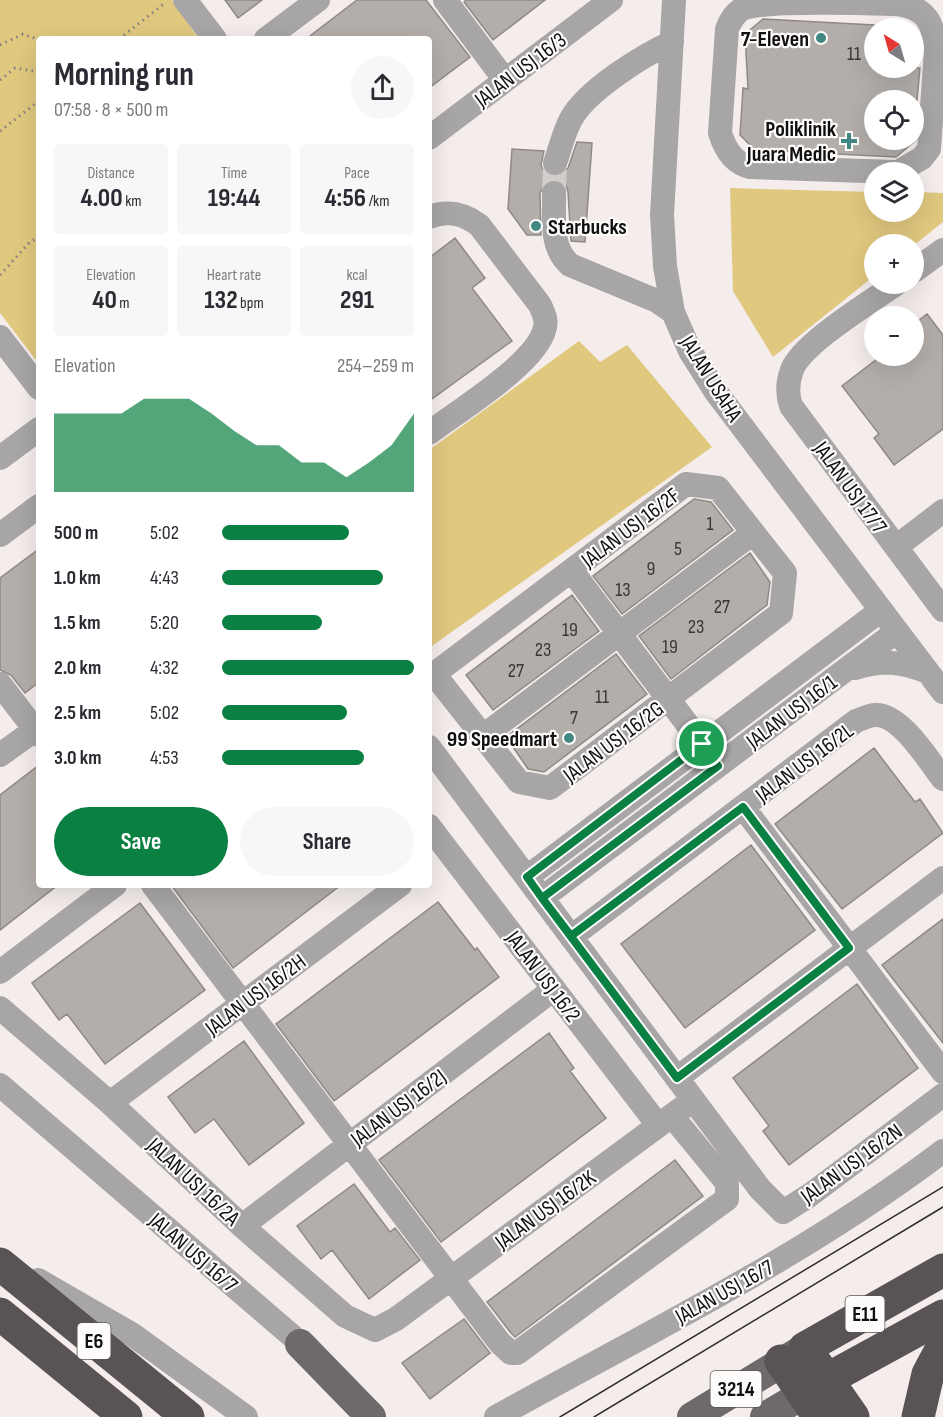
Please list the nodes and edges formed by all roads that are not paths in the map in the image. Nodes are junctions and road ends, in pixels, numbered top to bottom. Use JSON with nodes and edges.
{"nodes":[{"id":1,"x":185,"y":0,"type":"edge"},
{"id":2,"x":318,"y":0,"type":"edge"},
{"id":3,"x":445,"y":0,"type":"edge"},
{"id":4,"x":611,"y":0,"type":"edge"},
{"id":5,"x":674,"y":0,"type":"edge"},
{"id":6,"x":822,"y":1,"type":"edge"},
{"id":7,"x":213,"y":36,"type":"edge"},
{"id":8,"x":270,"y":36,"type":"edge"},
{"id":9,"x":672,"y":42,"type":"junction"},
{"id":10,"x":505,"y":80,"type":"junction"},
{"id":11,"x":432,"y":136,"type":"edge"},
{"id":12,"x":915,"y":162,"type":"edge"},
{"id":13,"x":555,"y":163,"type":"tunnel mouth"},
{"id":14,"x":864,"y":171,"type":"edge"},
{"id":15,"x":554,"y":193,"type":"tunnel mouth"},
{"id":16,"x":432,"y":216,"type":"edge"},
{"id":17,"x":943,"y":250,"type":"edge"},
{"id":18,"x":924,"y":264,"type":"edge"},
{"id":19,"x":882,"y":294,"type":"edge"},
{"id":20,"x":673,"y":312,"type":"junction"},
{"id":21,"x":0,"y":336,"type":"edge"},
{"id":22,"x":36,"y":384,"type":"edge"},
{"id":23,"x":36,"y":431,"type":"edge"},
{"id":24,"x":432,"y":431,"type":"edge"},
{"id":25,"x":0,"y":458,"type":"edge"},
{"id":26,"x":36,"y":508,"type":"edge"},
{"id":27,"x":943,"y":511,"type":"edge"},
{"id":28,"x":753,"y":533,"type":"junction"},
{"id":29,"x":0,"y":535,"type":"edge"},
{"id":30,"x":896,"y":547,"type":"junction"},
{"id":31,"x":848,"y":569,"type":"junction"},
{"id":32,"x":572,"y":571,"type":"junction"},
{"id":33,"x":943,"y":610,"type":"edge"},
{"id":34,"x":879,"y":611,"type":"junction"},
{"id":35,"x":782,"y":613,"type":"joint"},
{"id":36,"x":896,"y":632,"type":"junction"},
{"id":37,"x":619,"y":634,"type":"junction"},
{"id":38,"x":824,"y":652,"type":"junction"},
{"id":39,"x":844,"y":671,"type":"junction"},
{"id":40,"x":928,"y":672,"type":"junction"},
{"id":41,"x":432,"y":675,"type":"edge"},
{"id":42,"x":432,"y":677,"type":"edge"},
{"id":43,"x":0,"y":684,"type":"edge"},
{"id":44,"x":943,"y":692,"type":"edge"},
{"id":45,"x":668,"y":699,"type":"junction"},
{"id":46,"x":36,"y":729,"type":"edge"},
{"id":47,"x":36,"y":732,"type":"edge"},
{"id":48,"x":483,"y":736,"type":"junction"},
{"id":49,"x":702,"y":744,"type":"junction"},
{"id":50,"x":432,"y":751,"type":"edge"},
{"id":51,"x":0,"y":755,"type":"edge"},
{"id":52,"x":718,"y":766,"type":"junction"},
{"id":53,"x":943,"y":779,"type":"edge"},
{"id":54,"x":743,"y":807,"type":"junction"},
{"id":55,"x":432,"y":836,"type":"edge"},
{"id":56,"x":438,"y":856,"type":"edge"},
{"id":57,"x":527,"y":877,"type":"junction"},
{"id":58,"x":943,"y":878,"type":"edge"},
{"id":59,"x":111,"y":888,"type":"edge"},
{"id":60,"x":155,"y":888,"type":"edge"},
{"id":61,"x":396,"y":888,"type":"edge"},
{"id":62,"x":542,"y":898,"type":"junction"},
{"id":63,"x":571,"y":936,"type":"junction"},
{"id":64,"x":849,"y":948,"type":"junction"},
{"id":65,"x":0,"y":972,"type":"edge"},
{"id":66,"x":554,"y":989,"type":"junction"},
{"id":67,"x":242,"y":1003,"type":"junction"},
{"id":68,"x":0,"y":1008,"type":"edge"},
{"id":69,"x":943,"y":1072,"type":"edge"},
{"id":70,"x":677,"y":1078,"type":"junction"},
{"id":71,"x":0,"y":1085,"type":"edge"},
{"id":72,"x":943,"y":1095,"type":"edge"},
{"id":73,"x":693,"y":1100,"type":"junction"},
{"id":74,"x":110,"y":1103,"type":"junction"},
{"id":75,"x":665,"y":1120,"type":"junction"},
{"id":76,"x":349,"y":1144,"type":"junction"},
{"id":77,"x":943,"y":1151,"type":"edge"},
{"id":78,"x":760,"y":1189,"type":"joint"},
{"id":79,"x":242,"y":1226,"type":"junction"},
{"id":80,"x":0,"y":1258,"type":"edge"},
{"id":81,"x":0,"y":1264,"type":"edge"},
{"id":82,"x":943,"y":1270,"type":"edge"},
{"id":83,"x":452,"y":1278,"type":"junction"},
{"id":84,"x":0,"y":1314,"type":"edge"},
{"id":85,"x":943,"y":1316,"type":"edge"},
{"id":86,"x":396,"y":1319,"type":"joint"},
{"id":87,"x":300,"y":1344,"type":"junction"},
{"id":88,"x":943,"y":1346,"type":"edge"},
{"id":89,"x":793,"y":1355,"type":"junction"},
{"id":90,"x":816,"y":1397,"type":"edge"},
{"id":91,"x":126,"y":1417,"type":"edge"},
{"id":92,"x":188,"y":1417,"type":"edge"},
{"id":93,"x":246,"y":1417,"type":"edge"},
{"id":94,"x":371,"y":1417,"type":"edge"},
{"id":95,"x":389,"y":1417,"type":"edge"},
{"id":96,"x":496,"y":1417,"type":"edge"},
{"id":97,"x":692,"y":1417,"type":"edge"},
{"id":98,"x":765,"y":1417,"type":"edge"},
{"id":99,"x":853,"y":1417,"type":"edge"},
{"id":100,"x":918,"y":1417,"type":"edge"}],
"edges":[{"from":1,"to":7,"type":"street"},
{"from":2,"to":8,"type":"street"},
{"from":3,"to":10,"type":"street"},
{"from":4,"to":10,"type":"street","name":"JALAN USJ 16/3"},
{"from":5,"to":9,"type":"street","name":"JALAN USAHA"},
{"from":6,"to":12,"type":"street"},
{"from":6,"to":14,"type":"street"},
{"from":9,"to":13,"type":"street"},
{"from":9,"to":20,"type":"street","name":"JALAN USAHA"},
{"from":10,"to":11,"type":"street","name":"JALAN USJ 16/3"},
{"from":15,"to":20,"type":"street"},
{"from":16,"to":24,"type":"street"},
{"from":17,"to":18,"type":"street"},
{"from":19,"to":30,"type":"street","name":"JALAN USJ 17/7"},
{"from":20,"to":31,"type":"street","name":"JALAN USAHA"},
{"from":21,"to":22,"type":"street"},
{"from":23,"to":25,"type":"street"},
{"from":26,"to":29,"type":"street"},
{"from":27,"to":30,"type":"street"},
{"from":28,"to":32,"type":"street","name":"JALAN USJ 16/2F"},
{"from":28,"to":35,"type":"street","name":"JALAN USJ 16/2F"},
{"from":28,"to":37,"type":"street"},
{"from":30,"to":33,"type":"street","name":"JALAN USJ 17/7"},
{"from":31,"to":34,"type":"street","name":"JALAN USAHA"},
{"from":31,"to":38,"type":"street"},
{"from":32,"to":37,"type":"street"},
{"from":32,"to":41,"type":"street","name":"JALAN USJ 16/2F"},
{"from":34,"to":36,"type":"street","name":"JALAN USAHA"},
{"from":34,"to":38,"type":"street","name":"JALAN USJ 16/1"},
{"from":35,"to":45,"type":"street","name":"JALAN USJ 16/2G"},
{"from":36,"to":39,"type":"street","name":"JALAN USJ 16/1"},
{"from":36,"to":40,"type":"street","name":"JALAN USAHA"},
{"from":37,"to":45,"type":"street"},
{"from":37,"to":48,"type":"street"},
{"from":38,"to":49,"type":"street","name":"JALAN USJ 16/1"},
{"from":39,"to":40,"type":"street"},
{"from":39,"to":52,"type":"street","name":"JALAN USJ 16/1"},
{"from":40,"to":44,"type":"street","name":"JALAN USAHA"},
{"from":42,"to":48,"type":"street","name":"JALAN USJ 16/2G"},
{"from":43,"to":46,"type":"street"},
{"from":45,"to":48,"type":"street","name":"JALAN USJ 16/2G"},
{"from":45,"to":49,"type":"street"},
{"from":47,"to":51,"type":"street"},
{"from":49,"to":52,"type":"street"},
{"from":49,"to":57,"type":"street","name":"JALAN USJ 16/1"},
{"from":50,"to":57,"type":"street","name":"JALAN USJ 16/2"},
{"from":52,"to":62,"type":"street","name":"JALAN USJ 16/1"},
{"from":53,"to":54,"type":"street","name":"JALAN USJ 16/2L"},
{"from":54,"to":63,"type":"street","name":"JALAN USJ 16/2L"},
{"from":54,"to":64,"type":"street"},
{"from":55,"to":56,"type":"street","name":"JALAN USJ 16/2"},
{"from":56,"to":66,"type":"street","name":"JALAN USJ 16/2"},
{"from":57,"to":62,"type":"street","name":"JALAN USJ 16/2"},
{"from":58,"to":64,"type":"street"},
{"from":59,"to":65,"type":"street"},
{"from":60,"to":67,"type":"street"},
{"from":61,"to":67,"type":"street","name":"JALAN USJ 16/2H"},
{"from":62,"to":63,"type":"street","name":"JALAN USJ 16/2"},
{"from":63,"to":70,"type":"street","name":"JALAN USJ 16/2"},
{"from":64,"to":69,"type":"street"},
{"from":64,"to":70,"type":"street"},
{"from":66,"to":75,"type":"street","name":"JALAN USJ 16/2"},
{"from":66,"to":76,"type":"street","name":"JALAN USJ 16/2J"},
{"from":67,"to":74,"type":"street","name":"JALAN USJ 16/2H"},
{"from":67,"to":76,"type":"street"},
{"from":68,"to":74,"type":"street","name":"JALAN USJ 16/2A"},
{"from":70,"to":73,"type":"street","name":"JALAN USJ 16/2"},
{"from":71,"to":87,"type":"street","name":"JALAN USJ 16/7"},
{"from":72,"to":78,"type":"street","name":"JALAN USJ 16/2N"},
{"from":73,"to":75,"type":"street","name":"JALAN USJ 16/2K"},
{"from":73,"to":78,"type":"street","name":"JALAN USJ 16/2"},
{"from":74,"to":79,"type":"street","name":"JALAN USJ 16/2A"},
{"from":75,"to":83,"type":"street","name":"JALAN USJ 16/2K"},
{"from":75,"to":83,"type":"street","name":"JALAN USJ 16/2"},
{"from":76,"to":79,"type":"street","name":"JALAN USJ 16/2J"},
{"from":76,"to":83,"type":"street"},
{"from":77,"to":96,"type":"street","name":"JALAN USJ 16/7"},
{"from":79,"to":86,"type":"street","name":"JALAN USJ 16/2A"},
{"from":80,"to":93,"type":"street"},
{"from":81,"to":92,"type":"highway","number":"E6"},
{"from":82,"to":89,"type":"highway","number":"E11"},
{"from":83,"to":86,"type":"street","name":"JALAN USJ 16/2K"},
{"from":84,"to":91,"type":"highway","number":"E6"},
{"from":85,"to":90,"type":"highway","number":"E11"},
{"from":87,"to":94,"type":"main road"},
{"from":87,"to":95,"type":"street","name":"JALAN USJ 16/7"},
{"from":88,"to":100,"type":"highway"},
{"from":89,"to":90,"type":"highway"},
{"from":89,"to":97,"type":"main road","number":"3214"},
{"from":90,"to":98,"type":"main road","number":"3214"},
{"from":90,"to":99,"type":"highway"}]}
